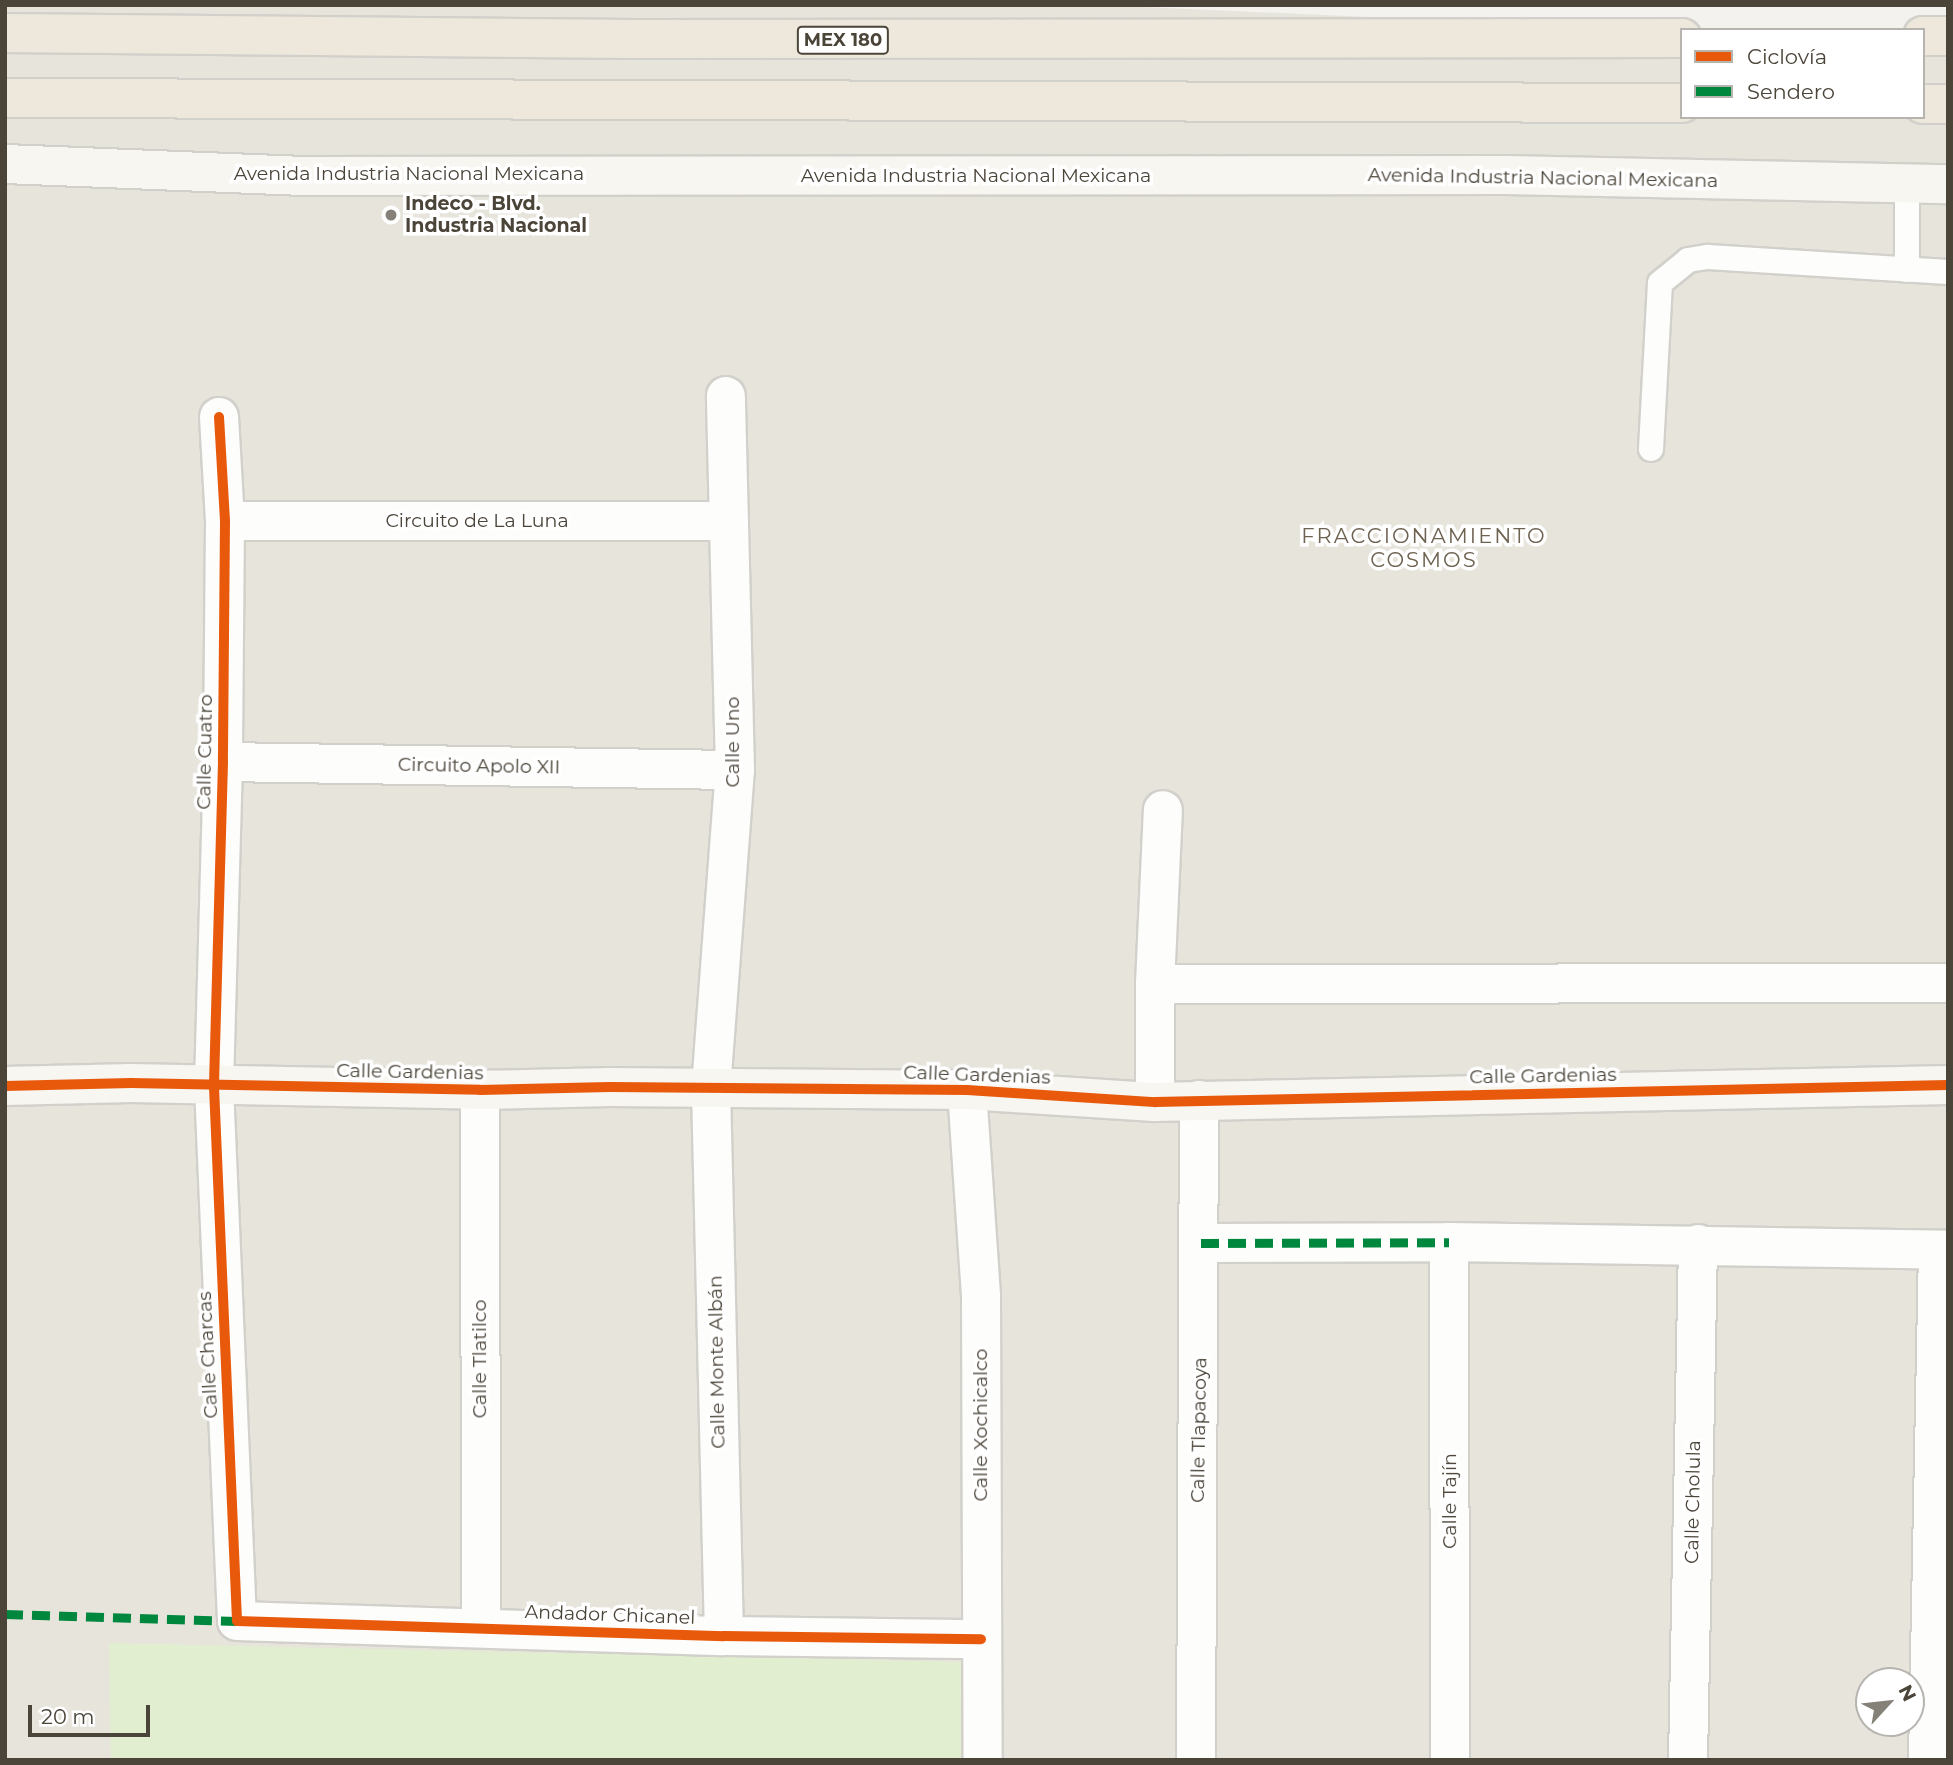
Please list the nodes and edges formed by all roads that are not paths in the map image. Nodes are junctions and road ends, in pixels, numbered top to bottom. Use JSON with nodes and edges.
{"nodes":[{"id":1,"x":5,"y":33,"type":"edge"},
{"id":2,"x":1925,"y":36,"type":"edge"},
{"id":3,"x":1948,"y":36,"type":"edge"},
{"id":4,"x":1680,"y":38,"type":"edge"},
{"id":5,"x":5,"y":97,"type":"edge"},
{"id":6,"x":1680,"y":103,"type":"edge"},
{"id":7,"x":1925,"y":104,"type":"edge"},
{"id":8,"x":1948,"y":104,"type":"edge"},
{"id":9,"x":5,"y":164,"type":"edge"},
{"id":10,"x":1907,"y":183,"type":"junction"},
{"id":11,"x":1948,"y":184,"type":"edge"},
{"id":12,"x":1907,"y":270,"type":"junction"},
{"id":13,"x":1948,"y":272,"type":"edge"},
{"id":14,"x":726,"y":396,"type":"dead end"},
{"id":15,"x":219,"y":417,"type":"dead end"},
{"id":16,"x":1651,"y":449,"type":"dead end"},
{"id":17,"x":225,"y":521,"type":"junction"},
{"id":18,"x":729,"y":521,"type":"junction"},
{"id":19,"x":223,"y":762,"type":"junction"},
{"id":20,"x":735,"y":770,"type":"junction"},
{"id":21,"x":1163,"y":810,"type":"dead end"},
{"id":22,"x":1948,"y":983,"type":"edge"},
{"id":23,"x":1155,"y":984,"type":"junction"},
{"id":24,"x":1948,"y":1085,"type":"edge"},
{"id":25,"x":5,"y":1086,"type":"edge"},
{"id":26,"x":214,"y":1087,"type":"junction"},
{"id":27,"x":711,"y":1088,"type":"junction"},
{"id":28,"x":480,"y":1090,"type":"junction"},
{"id":29,"x":967,"y":1090,"type":"junction"},
{"id":30,"x":1199,"y":1100,"type":"junction"},
{"id":31,"x":1155,"y":1102,"type":"junction"},
{"id":32,"x":1449,"y":1242,"type":"junction"},
{"id":33,"x":1201,"y":1243,"type":"junction"},
{"id":34,"x":1698,"y":1244,"type":"junction"},
{"id":35,"x":1943,"y":1250,"type":"edge"},
{"id":36,"x":237,"y":1621,"type":"joint"},
{"id":37,"x":481,"y":1628,"type":"junction"},
{"id":38,"x":724,"y":1636,"type":"junction"},
{"id":39,"x":981,"y":1639,"type":"junction"},
{"id":40,"x":983,"y":1760,"type":"edge"},
{"id":41,"x":1196,"y":1760,"type":"edge"},
{"id":42,"x":1450,"y":1760,"type":"edge"},
{"id":43,"x":1688,"y":1760,"type":"edge"},
{"id":44,"x":1928,"y":1760,"type":"edge"}],
"edges":[{"from":1,"to":4,"type":"highway","number":"MEX 180"},
{"from":2,"to":3,"type":"highway"},
{"from":5,"to":6,"type":"highway"},
{"from":7,"to":8,"type":"highway"},
{"from":9,"to":10,"type":"street","name":"Avenida Industria Nacional Mexicana"},
{"from":10,"to":11,"type":"street","name":"Avenida Industria Nacional Mexicana"},
{"from":10,"to":12,"type":"lane"},
{"from":12,"to":13,"type":"lane"},
{"from":12,"to":16,"type":"lane"},
{"from":14,"to":18,"type":"street","name":"Calle Uno"},
{"from":15,"to":17,"type":"street","name":"Calle Cuatro"},
{"from":17,"to":18,"type":"street","name":"Circuito de La Luna"},
{"from":17,"to":19,"type":"street","name":"Calle Cuatro"},
{"from":18,"to":20,"type":"street","name":"Calle Uno"},
{"from":19,"to":20,"type":"street","name":"Circuito Apolo XII"},
{"from":19,"to":26,"type":"street","name":"Calle Cuatro"},
{"from":20,"to":27,"type":"street","name":"Calle Uno"},
{"from":21,"to":23,"type":"street"},
{"from":22,"to":23,"type":"street"},
{"from":23,"to":31,"type":"street"},
{"from":24,"to":30,"type":"street","name":"Calle Gardenias"},
{"from":25,"to":26,"type":"street","name":"Calle Gardenias"},
{"from":26,"to":28,"type":"street","name":"Calle Gardenias"},
{"from":26,"to":36,"type":"street","name":"Calle Charcas"},
{"from":27,"to":28,"type":"street","name":"Calle Gardenias"},
{"from":27,"to":29,"type":"street","name":"Calle Gardenias"},
{"from":27,"to":38,"type":"street","name":"Calle Monte Albán"},
{"from":28,"to":37,"type":"street","name":"Calle Tlatilco"},
{"from":29,"to":31,"type":"street","name":"Calle Gardenias"},
{"from":29,"to":39,"type":"street","name":"Calle Xochicalco"},
{"from":30,"to":31,"type":"street","name":"Calle Gardenias"},
{"from":30,"to":33,"type":"street","name":"Calle Tlapacoya"},
{"from":32,"to":33,"type":"street"},
{"from":32,"to":34,"type":"street"},
{"from":32,"to":42,"type":"street","name":"Calle Tajín"},
{"from":33,"to":41,"type":"street","name":"Calle Tlapacoya"},
{"from":34,"to":35,"type":"street"},
{"from":34,"to":43,"type":"street","name":"Calle Cholula"},
{"from":35,"to":44,"type":"street"},
{"from":36,"to":37,"type":"street","name":"Andador Chicanel"},
{"from":37,"to":38,"type":"street","name":"Andador Chicanel"},
{"from":38,"to":39,"type":"street","name":"Andador Chicanel"},
{"from":39,"to":40,"type":"street","name":"Calle Xochicalco"}]}
